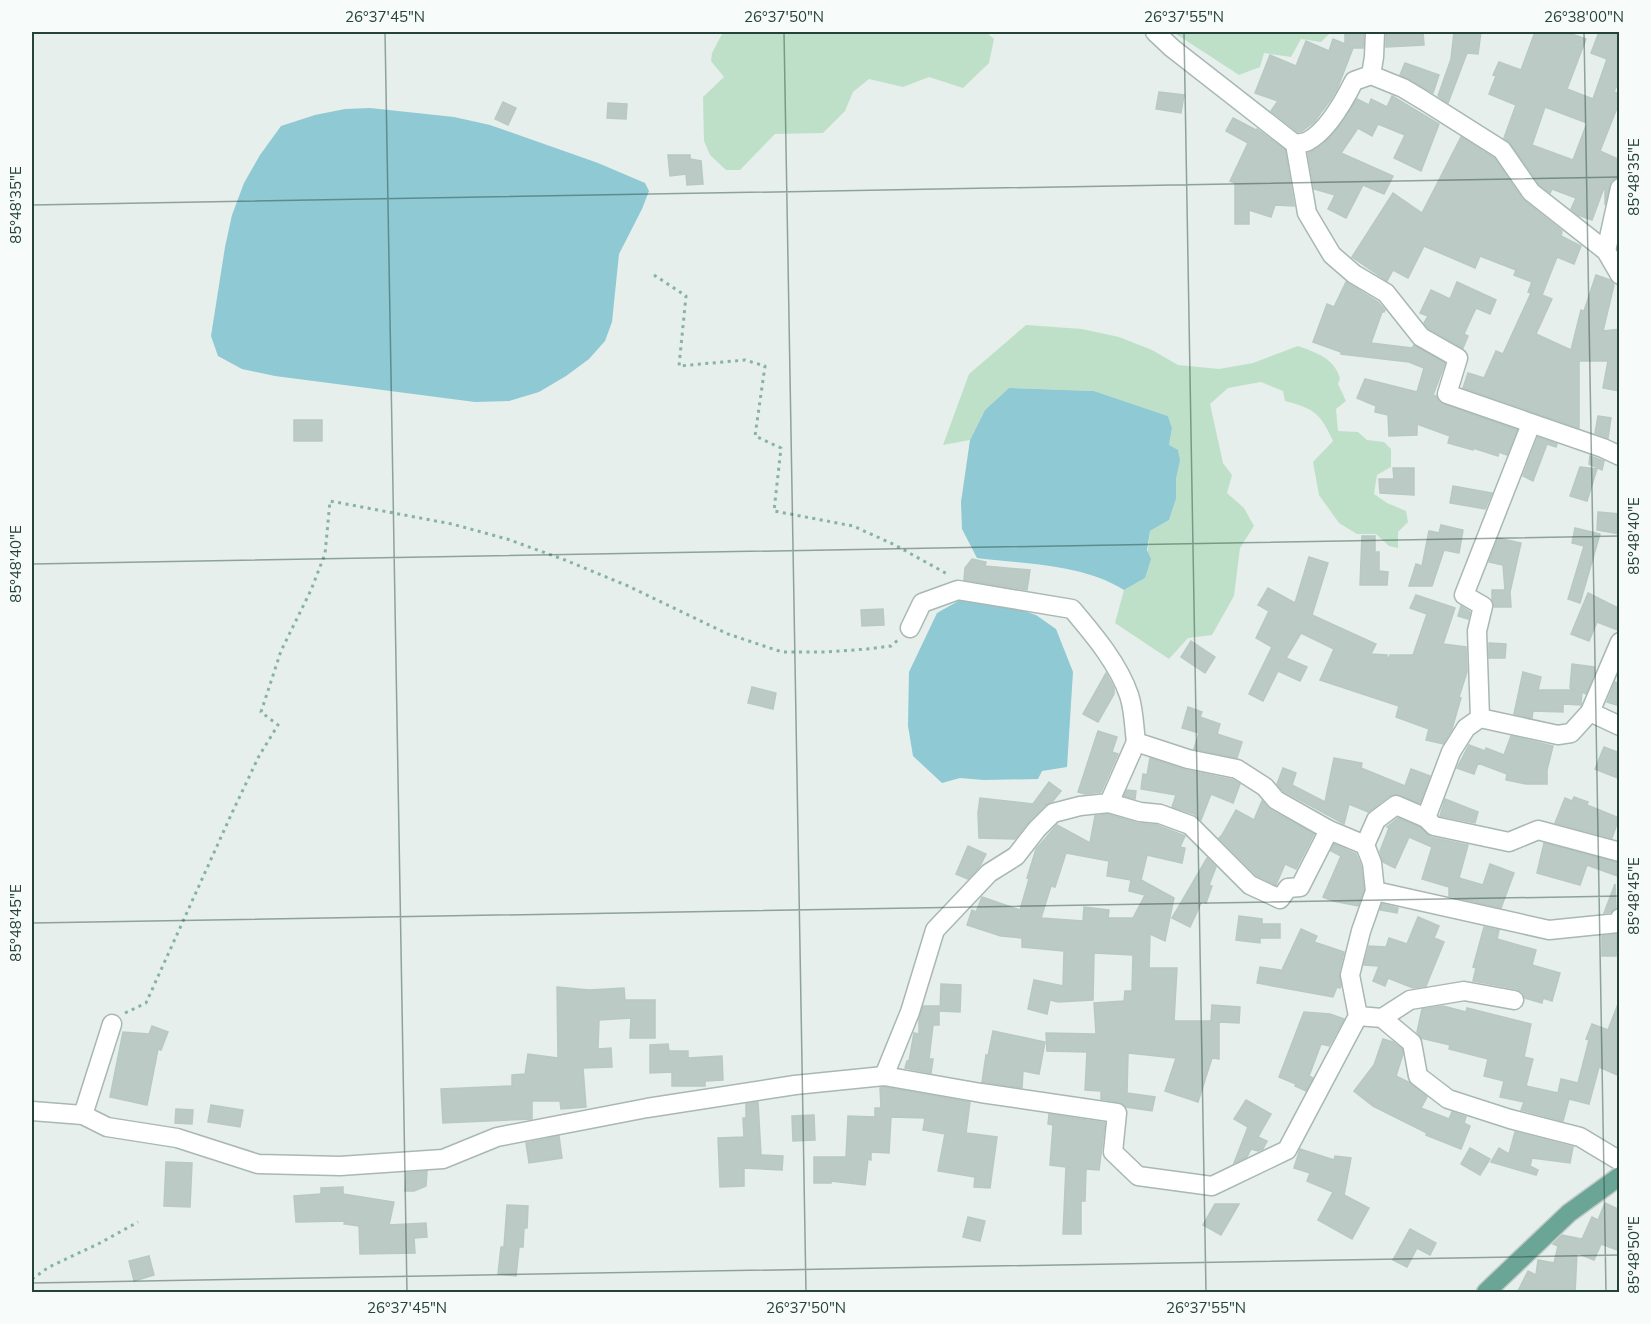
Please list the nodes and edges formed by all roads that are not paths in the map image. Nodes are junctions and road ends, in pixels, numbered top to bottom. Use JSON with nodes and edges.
{"nodes":[{"id":1,"x":1155,"y":32,"type":"edge"},
{"id":2,"x":1375,"y":32,"type":"edge"},
{"id":3,"x":1371,"y":75,"type":"junction"},
{"id":4,"x":1294,"y":144,"type":"junction"},
{"id":5,"x":1620,"y":188,"type":"edge"},
{"id":6,"x":1606,"y":251,"type":"junction"},
{"id":7,"x":1620,"y":275,"type":"edge"},
{"id":8,"x":1531,"y":424,"type":"junction"},
{"id":9,"x":1620,"y":456,"type":"edge"},
{"id":10,"x":910,"y":628,"type":"road end"},
{"id":11,"x":1620,"y":642,"type":"edge"},
{"id":12,"x":1590,"y":712,"type":"junction"},
{"id":13,"x":1480,"y":718,"type":"junction"},
{"id":14,"x":1620,"y":726,"type":"edge"},
{"id":15,"x":1136,"y":742,"type":"junction"},
{"id":16,"x":1109,"y":803,"type":"junction"},
{"id":17,"x":1426,"y":819,"type":"junction"},
{"id":18,"x":1329,"y":830,"type":"junction"},
{"id":19,"x":1365,"y":845,"type":"junction"},
{"id":20,"x":1620,"y":852,"type":"edge"},
{"id":21,"x":1375,"y":891,"type":"junction"},
{"id":22,"x":1620,"y":918,"type":"edge"},
{"id":23,"x":1514,"y":1000,"type":"dead end"},
{"id":24,"x":1358,"y":1016,"type":"junction"},
{"id":25,"x":1382,"y":1018,"type":"junction"},
{"id":26,"x":112,"y":1024,"type":"road end"},
{"id":27,"x":884,"y":1076,"type":"junction"},
{"id":28,"x":32,"y":1111,"type":"edge"},
{"id":29,"x":83,"y":1115,"type":"junction"},
{"id":30,"x":1620,"y":1161,"type":"edge"},
{"id":31,"x":1620,"y":1176,"type":"edge"},
{"id":32,"x":1486,"y":1293,"type":"edge"}],
"edges":[{"from":1,"to":4,"type":"street"},
{"from":2,"to":3,"type":"street"},
{"from":3,"to":4,"type":"street"},
{"from":3,"to":6,"type":"street"},
{"from":4,"to":8,"type":"street"},
{"from":5,"to":6,"type":"street"},
{"from":6,"to":7,"type":"street"},
{"from":8,"to":9,"type":"street"},
{"from":8,"to":13,"type":"street"},
{"from":10,"to":15,"type":"street"},
{"from":11,"to":12,"type":"street"},
{"from":12,"to":13,"type":"street"},
{"from":12,"to":14,"type":"street"},
{"from":13,"to":17,"type":"street"},
{"from":15,"to":16,"type":"street"},
{"from":15,"to":18,"type":"street"},
{"from":16,"to":18,"type":"street"},
{"from":16,"to":27,"type":"street"},
{"from":17,"to":19,"type":"street"},
{"from":17,"to":20,"type":"street"},
{"from":18,"to":19,"type":"street"},
{"from":19,"to":21,"type":"street"},
{"from":21,"to":22,"type":"street"},
{"from":21,"to":24,"type":"street"},
{"from":23,"to":25,"type":"street"},
{"from":24,"to":25,"type":"street"},
{"from":24,"to":27,"type":"street"},
{"from":25,"to":30,"type":"street"},
{"from":26,"to":29,"type":"street"},
{"from":27,"to":29,"type":"street"},
{"from":28,"to":29,"type":"street"},
{"from":31,"to":32,"type":"main road"}]}
